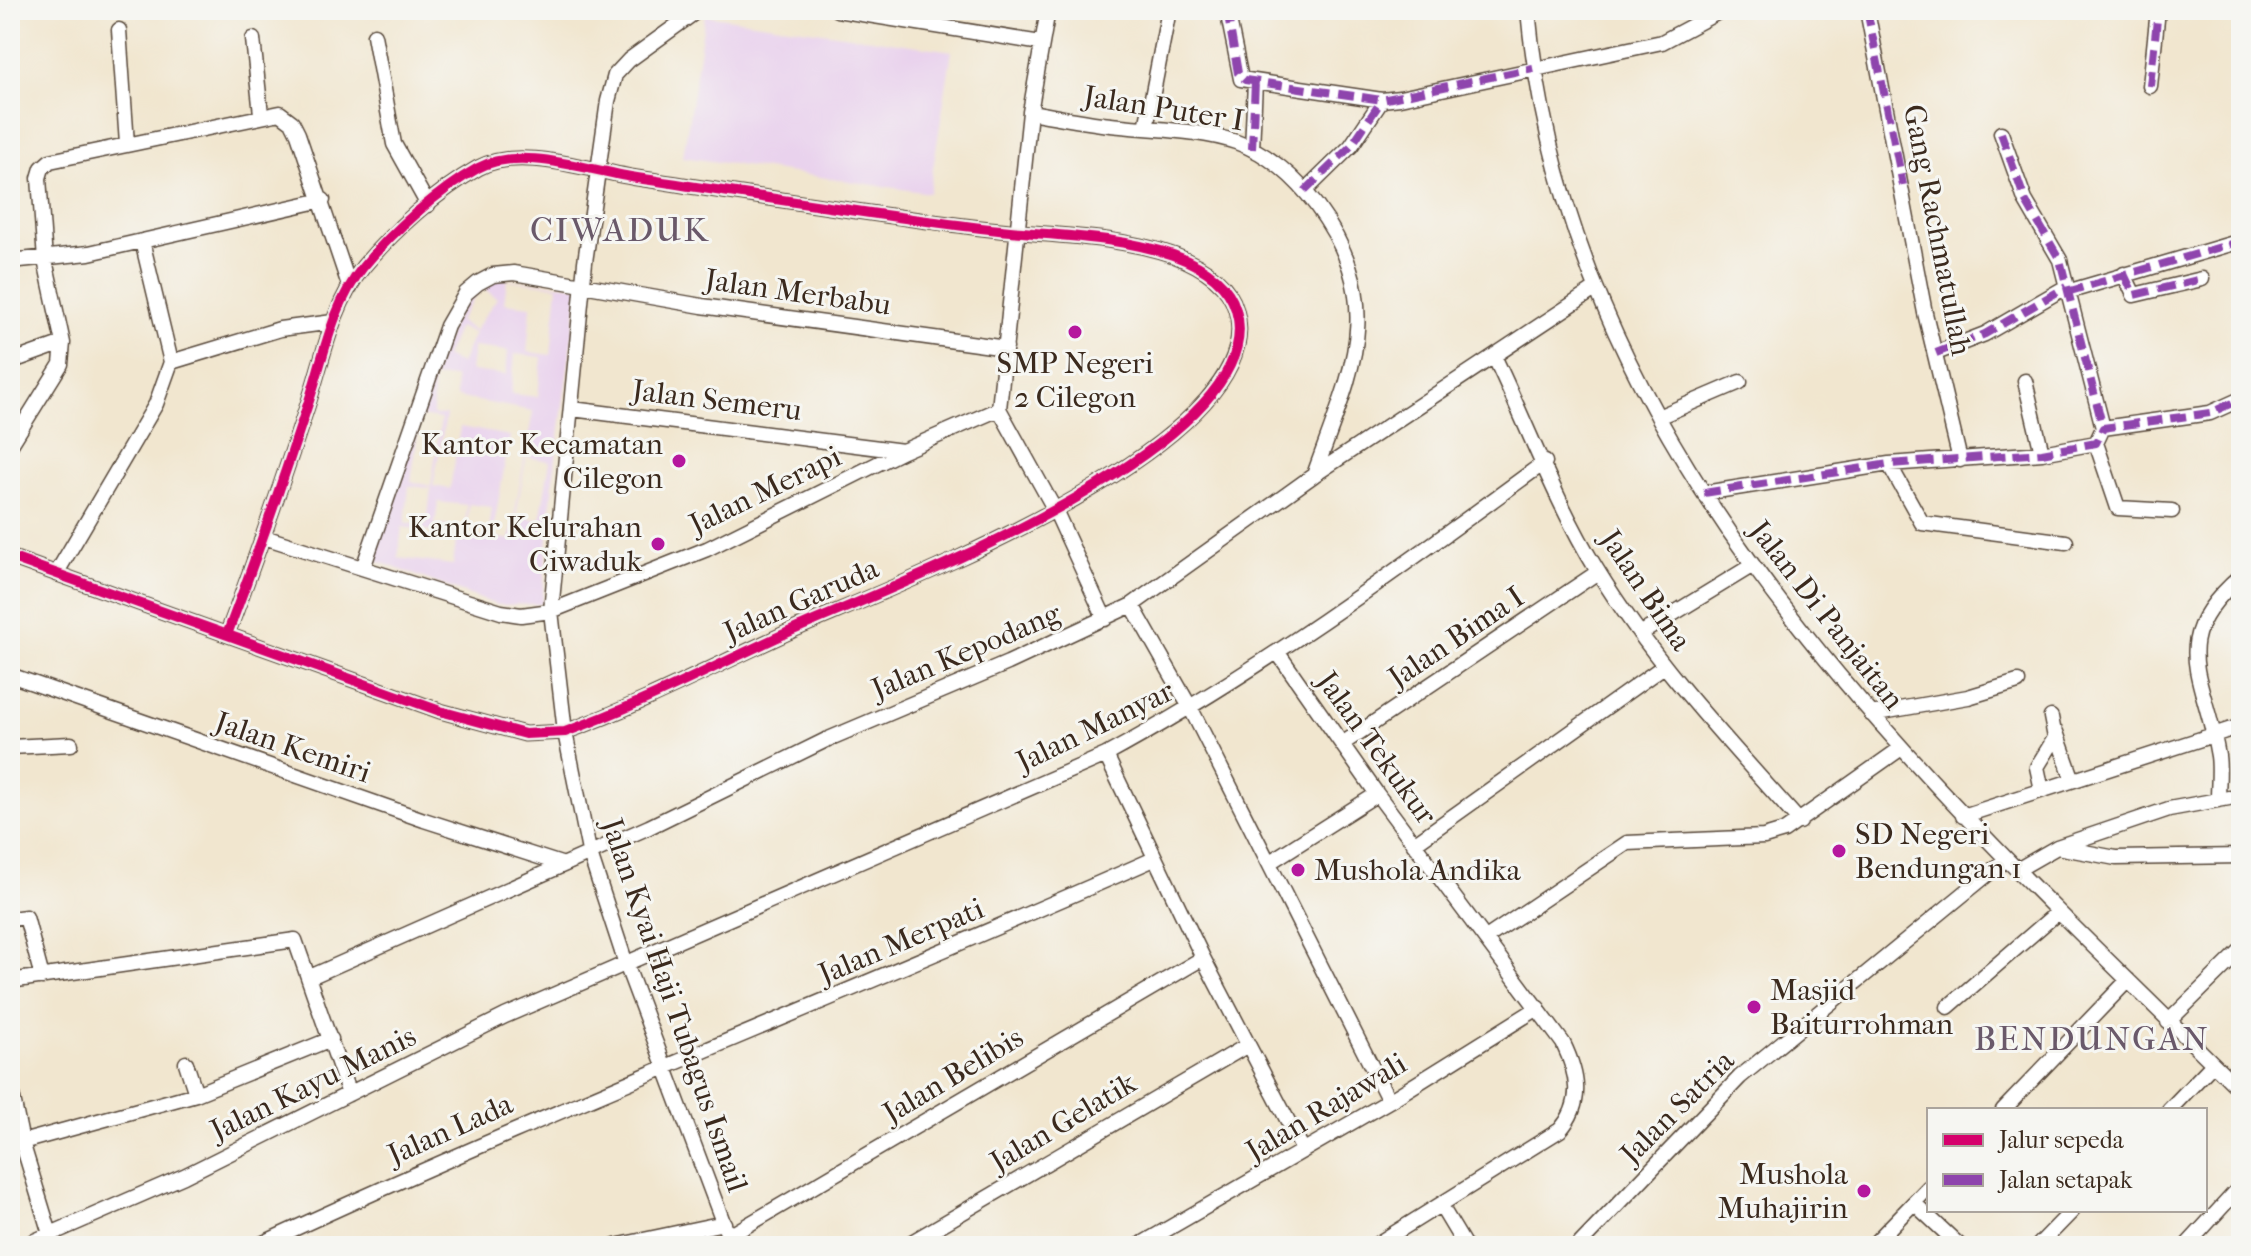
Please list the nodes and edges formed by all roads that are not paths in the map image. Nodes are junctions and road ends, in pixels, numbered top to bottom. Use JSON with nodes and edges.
{"nodes":[{"id":1,"x":698,"y":10,"type":"edge"},
{"id":2,"x":837,"y":10,"type":"edge"},
{"id":3,"x":1048,"y":10,"type":"edge"},
{"id":4,"x":1169,"y":10,"type":"edge"},
{"id":5,"x":1227,"y":10,"type":"edge"},
{"id":6,"x":1528,"y":10,"type":"edge"},
{"id":7,"x":1722,"y":10,"type":"edge"},
{"id":8,"x":1867,"y":10,"type":"edge"},
{"id":9,"x":2158,"y":10,"type":"edge"},
{"id":10,"x":927,"y":17,"type":"edge"},
{"id":11,"x":119,"y":30,"type":"dead end"},
{"id":12,"x":374,"y":35,"type":"dead end"},
{"id":13,"x":253,"y":39,"type":"dead end"},
{"id":14,"x":1041,"y":43,"type":"junction"},
{"id":15,"x":1533,"y":68,"type":"junction"},
{"id":16,"x":1255,"y":82,"type":"junction"},
{"id":17,"x":2150,"y":86,"type":"dead end"},
{"id":18,"x":1382,"y":100,"type":"junction"},
{"id":19,"x":1030,"y":112,"type":"junction"},
{"id":20,"x":261,"y":114,"type":"junction"},
{"id":21,"x":1146,"y":128,"type":"junction"},
{"id":22,"x":2001,"y":133,"type":"dead end"},
{"id":23,"x":127,"y":144,"type":"junction"},
{"id":24,"x":1252,"y":149,"type":"junction"},
{"id":25,"x":598,"y":172,"type":"junction"},
{"id":26,"x":1305,"y":191,"type":"junction"},
{"id":27,"x":323,"y":200,"type":"junction"},
{"id":28,"x":428,"y":205,"type":"junction"},
{"id":29,"x":1018,"y":231,"type":"junction"},
{"id":30,"x":142,"y":241,"type":"junction"},
{"id":31,"x":2241,"y":241,"type":"edge"},
{"id":32,"x":45,"y":260,"type":"junction"},
{"id":33,"x":10,"y":261,"type":"edge"},
{"id":34,"x":2124,"y":274,"type":"junction"},
{"id":35,"x":2202,"y":279,"type":"dead end"},
{"id":36,"x":584,"y":284,"type":"junction"},
{"id":37,"x":350,"y":288,"type":"junction"},
{"id":38,"x":1595,"y":289,"type":"junction"},
{"id":39,"x":2067,"y":290,"type":"junction"},
{"id":40,"x":333,"y":322,"type":"junction"},
{"id":41,"x":63,"y":343,"type":"junction"},
{"id":42,"x":1006,"y":348,"type":"junction"},
{"id":43,"x":1936,"y":353,"type":"junction"},
{"id":44,"x":1494,"y":356,"type":"junction"},
{"id":45,"x":10,"y":362,"type":"edge"},
{"id":46,"x":171,"y":362,"type":"junction"},
{"id":47,"x":2025,"y":381,"type":"dead end"},
{"id":48,"x":1740,"y":382,"type":"dead end"},
{"id":49,"x":2241,"y":399,"type":"edge"},
{"id":50,"x":572,"y":409,"type":"junction"},
{"id":51,"x":999,"y":409,"type":"junction"},
{"id":52,"x":1658,"y":417,"type":"junction"},
{"id":53,"x":2103,"y":428,"type":"junction"},
{"id":54,"x":2096,"y":443,"type":"junction"},
{"id":55,"x":10,"y":446,"type":"edge"},
{"id":56,"x":903,"y":451,"type":"junction"},
{"id":57,"x":2042,"y":453,"type":"junction"},
{"id":58,"x":1960,"y":460,"type":"junction"},
{"id":59,"x":1545,"y":462,"type":"junction"},
{"id":60,"x":1889,"y":464,"type":"junction"},
{"id":61,"x":1314,"y":475,"type":"junction"},
{"id":62,"x":1704,"y":493,"type":"junction"},
{"id":63,"x":2172,"y":511,"type":"dead end"},
{"id":64,"x":1056,"y":512,"type":"junction"},
{"id":65,"x":264,"y":537,"type":"junction"},
{"id":66,"x":2066,"y":542,"type":"dead end"},
{"id":67,"x":10,"y":557,"type":"edge"},
{"id":68,"x":1753,"y":565,"type":"junction"},
{"id":69,"x":363,"y":568,"type":"junction"},
{"id":70,"x":1598,"y":572,"type":"junction"},
{"id":71,"x":56,"y":574,"type":"junction"},
{"id":72,"x":2241,"y":576,"type":"edge"},
{"id":73,"x":1132,"y":605,"type":"junction"},
{"id":74,"x":551,"y":611,"type":"junction"},
{"id":75,"x":1105,"y":619,"type":"junction"},
{"id":76,"x":228,"y":632,"type":"junction"},
{"id":77,"x":1640,"y":634,"type":"junction"},
{"id":78,"x":1278,"y":653,"type":"junction"},
{"id":79,"x":1664,"y":666,"type":"junction"},
{"id":80,"x":10,"y":675,"type":"edge"},
{"id":81,"x":2018,"y":682,"type":"dead end"},
{"id":82,"x":1191,"y":709,"type":"junction"},
{"id":83,"x":1871,"y":714,"type":"junction"},
{"id":84,"x":2051,"y":717,"type":"dead end"},
{"id":85,"x":2241,"y":726,"type":"edge"},
{"id":86,"x":565,"y":732,"type":"junction"},
{"id":87,"x":2056,"y":732,"type":"junction"},
{"id":88,"x":2213,"y":735,"type":"junction"},
{"id":89,"x":71,"y":744,"type":"dead end"},
{"id":90,"x":1342,"y":744,"type":"junction"},
{"id":91,"x":10,"y":747,"type":"edge"},
{"id":92,"x":1900,"y":749,"type":"junction"},
{"id":93,"x":1106,"y":755,"type":"junction"},
{"id":94,"x":2073,"y":780,"type":"junction"},
{"id":95,"x":2042,"y":790,"type":"junction"},
{"id":96,"x":1377,"y":794,"type":"junction"},
{"id":97,"x":1963,"y":816,"type":"junction"},
{"id":98,"x":1800,"y":822,"type":"junction"},
{"id":99,"x":1414,"y":844,"type":"junction"},
{"id":100,"x":2057,"y":847,"type":"junction"},
{"id":101,"x":589,"y":851,"type":"junction"},
{"id":102,"x":2241,"y":856,"type":"edge"},
{"id":103,"x":1154,"y":859,"type":"junction"},
{"id":104,"x":1270,"y":862,"type":"junction"},
{"id":105,"x":561,"y":864,"type":"junction"},
{"id":106,"x":2011,"y":865,"type":"junction"},
{"id":107,"x":2058,"y":912,"type":"junction"},
{"id":108,"x":10,"y":919,"type":"edge"},
{"id":109,"x":1486,"y":938,"type":"junction"},
{"id":110,"x":2241,"y":950,"type":"edge"},
{"id":111,"x":1203,"y":958,"type":"junction"},
{"id":112,"x":626,"y":964,"type":"junction"},
{"id":113,"x":42,"y":977,"type":"junction"},
{"id":114,"x":310,"y":977,"type":"junction"},
{"id":115,"x":2128,"y":980,"type":"junction"},
{"id":116,"x":10,"y":981,"type":"edge"},
{"id":117,"x":1948,"y":1007,"type":"dead end"},
{"id":118,"x":1538,"y":1008,"type":"junction"},
{"id":119,"x":2168,"y":1022,"type":"junction"},
{"id":120,"x":331,"y":1039,"type":"junction"},
{"id":121,"x":1248,"y":1045,"type":"junction"},
{"id":122,"x":186,"y":1063,"type":"dead end"},
{"id":123,"x":2213,"y":1064,"type":"junction"},
{"id":124,"x":667,"y":1068,"type":"junction"},
{"id":125,"x":10,"y":1085,"type":"edge"},
{"id":126,"x":2241,"y":1091,"type":"edge"},
{"id":127,"x":196,"y":1094,"type":"junction"},
{"id":128,"x":349,"y":1094,"type":"junction"},
{"id":129,"x":1389,"y":1101,"type":"junction"},
{"id":130,"x":2005,"y":1108,"type":"edge"},
{"id":131,"x":2171,"y":1108,"type":"edge"},
{"id":132,"x":16,"y":1143,"type":"edge"},
{"id":133,"x":1303,"y":1150,"type":"junction"},
{"id":134,"x":2241,"y":1186,"type":"edge"},
{"id":135,"x":1927,"y":1189,"type":"edge"},
{"id":136,"x":1914,"y":1203,"type":"junction"},
{"id":137,"x":1441,"y":1206,"type":"junction"},
{"id":138,"x":2071,"y":1212,"type":"edge"},
{"id":139,"x":50,"y":1234,"type":"junction"},
{"id":140,"x":728,"y":1235,"type":"edge"},
{"id":141,"x":23,"y":1246,"type":"edge"},
{"id":142,"x":257,"y":1246,"type":"edge"},
{"id":143,"x":615,"y":1246,"type":"edge"},
{"id":144,"x":905,"y":1246,"type":"edge"},
{"id":145,"x":1138,"y":1246,"type":"edge"},
{"id":146,"x":1374,"y":1246,"type":"edge"},
{"id":147,"x":1465,"y":1246,"type":"edge"},
{"id":148,"x":1578,"y":1246,"type":"edge"},
{"id":149,"x":1872,"y":1246,"type":"edge"},
{"id":150,"x":1960,"y":1246,"type":"edge"},
{"id":151,"x":2038,"y":1246,"type":"edge"},
{"id":152,"x":2186,"y":1246,"type":"edge"}],
"edges":[{"from":1,"to":25,"type":"street","name":"Jalan Kyai Haji Tubagus Ismail"},
{"from":2,"to":10,"type":"street"},
{"from":3,"to":14,"type":"street"},
{"from":4,"to":21,"type":"street"},
{"from":5,"to":16,"type":"street"},
{"from":6,"to":15,"type":"street","name":"Jalan Di Panjaitan"},
{"from":7,"to":15,"type":"street"},
{"from":8,"to":43,"type":"street","name":"Gang Rachmatullah"},
{"from":9,"to":17,"type":"street"},
{"from":10,"to":14,"type":"street"},
{"from":11,"to":23,"type":"street"},
{"from":12,"to":28,"type":"street"},
{"from":13,"to":20,"type":"street"},
{"from":14,"to":19,"type":"street"},
{"from":15,"to":18,"type":"street"},
{"from":15,"to":38,"type":"street","name":"Jalan Di Panjaitan"},
{"from":16,"to":18,"type":"street"},
{"from":16,"to":24,"type":"street"},
{"from":18,"to":26,"type":"street"},
{"from":19,"to":21,"type":"street","name":"Jalan Puter I"},
{"from":19,"to":29,"type":"street"},
{"from":20,"to":23,"type":"street"},
{"from":20,"to":27,"type":"street"},
{"from":21,"to":24,"type":"street","name":"Jalan Puter I"},
{"from":22,"to":39,"type":"street"},
{"from":23,"to":32,"type":"street"},
{"from":24,"to":26,"type":"street","name":"Jalan Puter I"},
{"from":25,"to":28,"type":"street","name":"Jalan Garuda"},
{"from":25,"to":29,"type":"street","name":"Jalan Garuda"},
{"from":25,"to":36,"type":"street","name":"Jalan Kyai Haji Tubagus Ismail"},
{"from":26,"to":61,"type":"street","name":"Jalan Puter I"},
{"from":27,"to":30,"type":"street"},
{"from":27,"to":37,"type":"street"},
{"from":28,"to":37,"type":"street","name":"Jalan Garuda"},
{"from":29,"to":42,"type":"street"},
{"from":29,"to":64,"type":"street","name":"Jalan Garuda"},
{"from":30,"to":32,"type":"street"},
{"from":30,"to":46,"type":"street"},
{"from":31,"to":34,"type":"street"},
{"from":32,"to":33,"type":"street"},
{"from":32,"to":41,"type":"street"},
{"from":34,"to":35,"type":"street"},
{"from":34,"to":39,"type":"street"},
{"from":36,"to":42,"type":"street","name":"Jalan Merbabu"},
{"from":36,"to":50,"type":"street","name":"Jalan Kyai Haji Tubagus Ismail"},
{"from":36,"to":69,"type":"street","name":"Jalan Merbabu"},
{"from":37,"to":40,"type":"street","name":"Jalan Garuda"},
{"from":38,"to":44,"type":"street","name":"Jalan Kepodang"},
{"from":38,"to":52,"type":"street","name":"Jalan Di Panjaitan"},
{"from":39,"to":43,"type":"street"},
{"from":39,"to":53,"type":"street"},
{"from":40,"to":46,"type":"street"},
{"from":40,"to":65,"type":"street","name":"Jalan Garuda"},
{"from":41,"to":45,"type":"street"},
{"from":41,"to":55,"type":"street"},
{"from":42,"to":51,"type":"street"},
{"from":43,"to":58,"type":"street","name":"Gang Rachmatullah"},
{"from":44,"to":59,"type":"street","name":"Jalan Bima"},
{"from":44,"to":61,"type":"street","name":"Jalan Kepodang"},
{"from":46,"to":71,"type":"street"},
{"from":47,"to":57,"type":"street"},
{"from":48,"to":52,"type":"street"},
{"from":49,"to":53,"type":"street"},
{"from":50,"to":56,"type":"street","name":"Jalan Semeru"},
{"from":50,"to":74,"type":"street","name":"Jalan Kyai Haji Tubagus Ismail"},
{"from":51,"to":56,"type":"street","name":"Jalan Merapi"},
{"from":51,"to":64,"type":"street"},
{"from":52,"to":62,"type":"street","name":"Jalan Di Panjaitan"},
{"from":53,"to":54,"type":"street"},
{"from":54,"to":57,"type":"street"},
{"from":54,"to":63,"type":"street"},
{"from":56,"to":74,"type":"street","name":"Jalan Merapi"},
{"from":57,"to":58,"type":"street"},
{"from":58,"to":60,"type":"street"},
{"from":59,"to":70,"type":"street","name":"Jalan Bima"},
{"from":59,"to":78,"type":"street","name":"Jalan Manyar"},
{"from":60,"to":62,"type":"street"},
{"from":60,"to":66,"type":"street"},
{"from":61,"to":73,"type":"street","name":"Jalan Kepodang"},
{"from":62,"to":68,"type":"street","name":"Jalan Di Panjaitan"},
{"from":64,"to":75,"type":"street"},
{"from":64,"to":86,"type":"street","name":"Jalan Garuda"},
{"from":65,"to":69,"type":"street","name":"Jalan Merapi"},
{"from":65,"to":76,"type":"street","name":"Jalan Garuda"},
{"from":67,"to":71,"type":"street"},
{"from":68,"to":77,"type":"street"},
{"from":68,"to":83,"type":"street","name":"Jalan Di Panjaitan"},
{"from":69,"to":74,"type":"street","name":"Jalan Merapi"},
{"from":70,"to":77,"type":"street","name":"Jalan Bima"},
{"from":70,"to":90,"type":"street","name":"Jalan Bima I"},
{"from":71,"to":76,"type":"street"},
{"from":72,"to":88,"type":"street"},
{"from":73,"to":75,"type":"street","name":"Jalan Kepodang"},
{"from":73,"to":82,"type":"street"},
{"from":74,"to":86,"type":"street","name":"Jalan Kyai Haji Tubagus Ismail"},
{"from":75,"to":101,"type":"street","name":"Jalan Kepodang"},
{"from":76,"to":86,"type":"street"},
{"from":77,"to":79,"type":"street","name":"Jalan Bima"},
{"from":78,"to":82,"type":"street","name":"Jalan Manyar"},
{"from":78,"to":90,"type":"street","name":"Jalan Tekukur"},
{"from":79,"to":98,"type":"street","name":"Jalan Bima"},
{"from":79,"to":99,"type":"street"},
{"from":80,"to":105,"type":"street","name":"Jalan Kemiri"},
{"from":81,"to":83,"type":"street"},
{"from":82,"to":93,"type":"street","name":"Jalan Manyar"},
{"from":82,"to":104,"type":"street"},
{"from":83,"to":92,"type":"street","name":"Jalan Di Panjaitan"},
{"from":84,"to":87,"type":"street"},
{"from":85,"to":88,"type":"street"},
{"from":86,"to":101,"type":"street","name":"Jalan Kyai Haji Tubagus Ismail"},
{"from":87,"to":94,"type":"street"},
{"from":87,"to":95,"type":"street"},
{"from":88,"to":94,"type":"street"},
{"from":88,"to":100,"type":"street","name":"Jalan Satria"},
{"from":89,"to":91,"type":"street"},
{"from":90,"to":96,"type":"street","name":"Jalan Tekukur"},
{"from":92,"to":97,"type":"street","name":"Jalan Di Panjaitan"},
{"from":92,"to":98,"type":"street"},
{"from":93,"to":103,"type":"street"},
{"from":93,"to":112,"type":"street","name":"Jalan Manyar"},
{"from":94,"to":95,"type":"street"},
{"from":95,"to":97,"type":"street"},
{"from":96,"to":99,"type":"street","name":"Jalan Tekukur"},
{"from":96,"to":104,"type":"street"},
{"from":97,"to":106,"type":"street","name":"Jalan Di Panjaitan"},
{"from":98,"to":109,"type":"street"},
{"from":99,"to":109,"type":"street","name":"Jalan Tekukur"},
{"from":100,"to":102,"type":"street"},
{"from":100,"to":106,"type":"street","name":"Jalan Satria"},
{"from":101,"to":105,"type":"street","name":"Jalan Kepodang"},
{"from":101,"to":112,"type":"street","name":"Jalan Kyai Haji Tubagus Ismail"},
{"from":103,"to":111,"type":"street"},
{"from":103,"to":124,"type":"street","name":"Jalan Merpati"},
{"from":104,"to":129,"type":"street"},
{"from":105,"to":114,"type":"street","name":"Jalan Kepodang"},
{"from":106,"to":107,"type":"street","name":"Jalan Di Panjaitan"},
{"from":106,"to":148,"type":"street","name":"Jalan Satria"},
{"from":107,"to":115,"type":"street","name":"Jalan Di Panjaitan"},
{"from":107,"to":117,"type":"street"},
{"from":108,"to":113,"type":"street"},
{"from":109,"to":118,"type":"street","name":"Jalan Tekukur"},
{"from":110,"to":119,"type":"street"},
{"from":111,"to":121,"type":"street"},
{"from":111,"to":140,"type":"street","name":"Jalan Belibis"},
{"from":112,"to":124,"type":"street","name":"Jalan Kyai Haji Tubagus Ismail"},
{"from":112,"to":128,"type":"street","name":"Jalan Kayu Manis"},
{"from":113,"to":114,"type":"street"},
{"from":113,"to":116,"type":"street"},
{"from":114,"to":120,"type":"street"},
{"from":115,"to":119,"type":"street","name":"Jalan Di Panjaitan"},
{"from":115,"to":130,"type":"street"},
{"from":118,"to":129,"type":"street","name":"Jalan Rajawali"},
{"from":118,"to":137,"type":"street","name":"Jalan Tekukur"},
{"from":119,"to":123,"type":"street","name":"Jalan Di Panjaitan"},
{"from":120,"to":127,"type":"street"},
{"from":120,"to":128,"type":"street"},
{"from":121,"to":133,"type":"street"},
{"from":121,"to":144,"type":"street","name":"Jalan Gelatik"},
{"from":122,"to":127,"type":"street"},
{"from":123,"to":126,"type":"street","name":"Jalan Di Panjaitan"},
{"from":123,"to":131,"type":"street"},
{"from":124,"to":140,"type":"street","name":"Jalan Kyai Haji Tubagus Ismail"},
{"from":124,"to":142,"type":"street","name":"Jalan Lada"},
{"from":125,"to":132,"type":"street"},
{"from":127,"to":132,"type":"street"},
{"from":128,"to":139,"type":"street","name":"Jalan Kayu Manis"},
{"from":129,"to":133,"type":"street","name":"Jalan Rajawali"},
{"from":132,"to":139,"type":"street"},
{"from":133,"to":145,"type":"street","name":"Jalan Rajawali"},
{"from":134,"to":152,"type":"street"},
{"from":135,"to":136,"type":"street"},
{"from":136,"to":149,"type":"street"},
{"from":136,"to":150,"type":"street"},
{"from":137,"to":146,"type":"street","name":"Jalan Tekukur"},
{"from":137,"to":147,"type":"street"},
{"from":138,"to":151,"type":"street"},
{"from":139,"to":141,"type":"street","name":"Jalan Kayu Manis"},
{"from":140,"to":143,"type":"street","name":"Jalan Belibis"}]}
